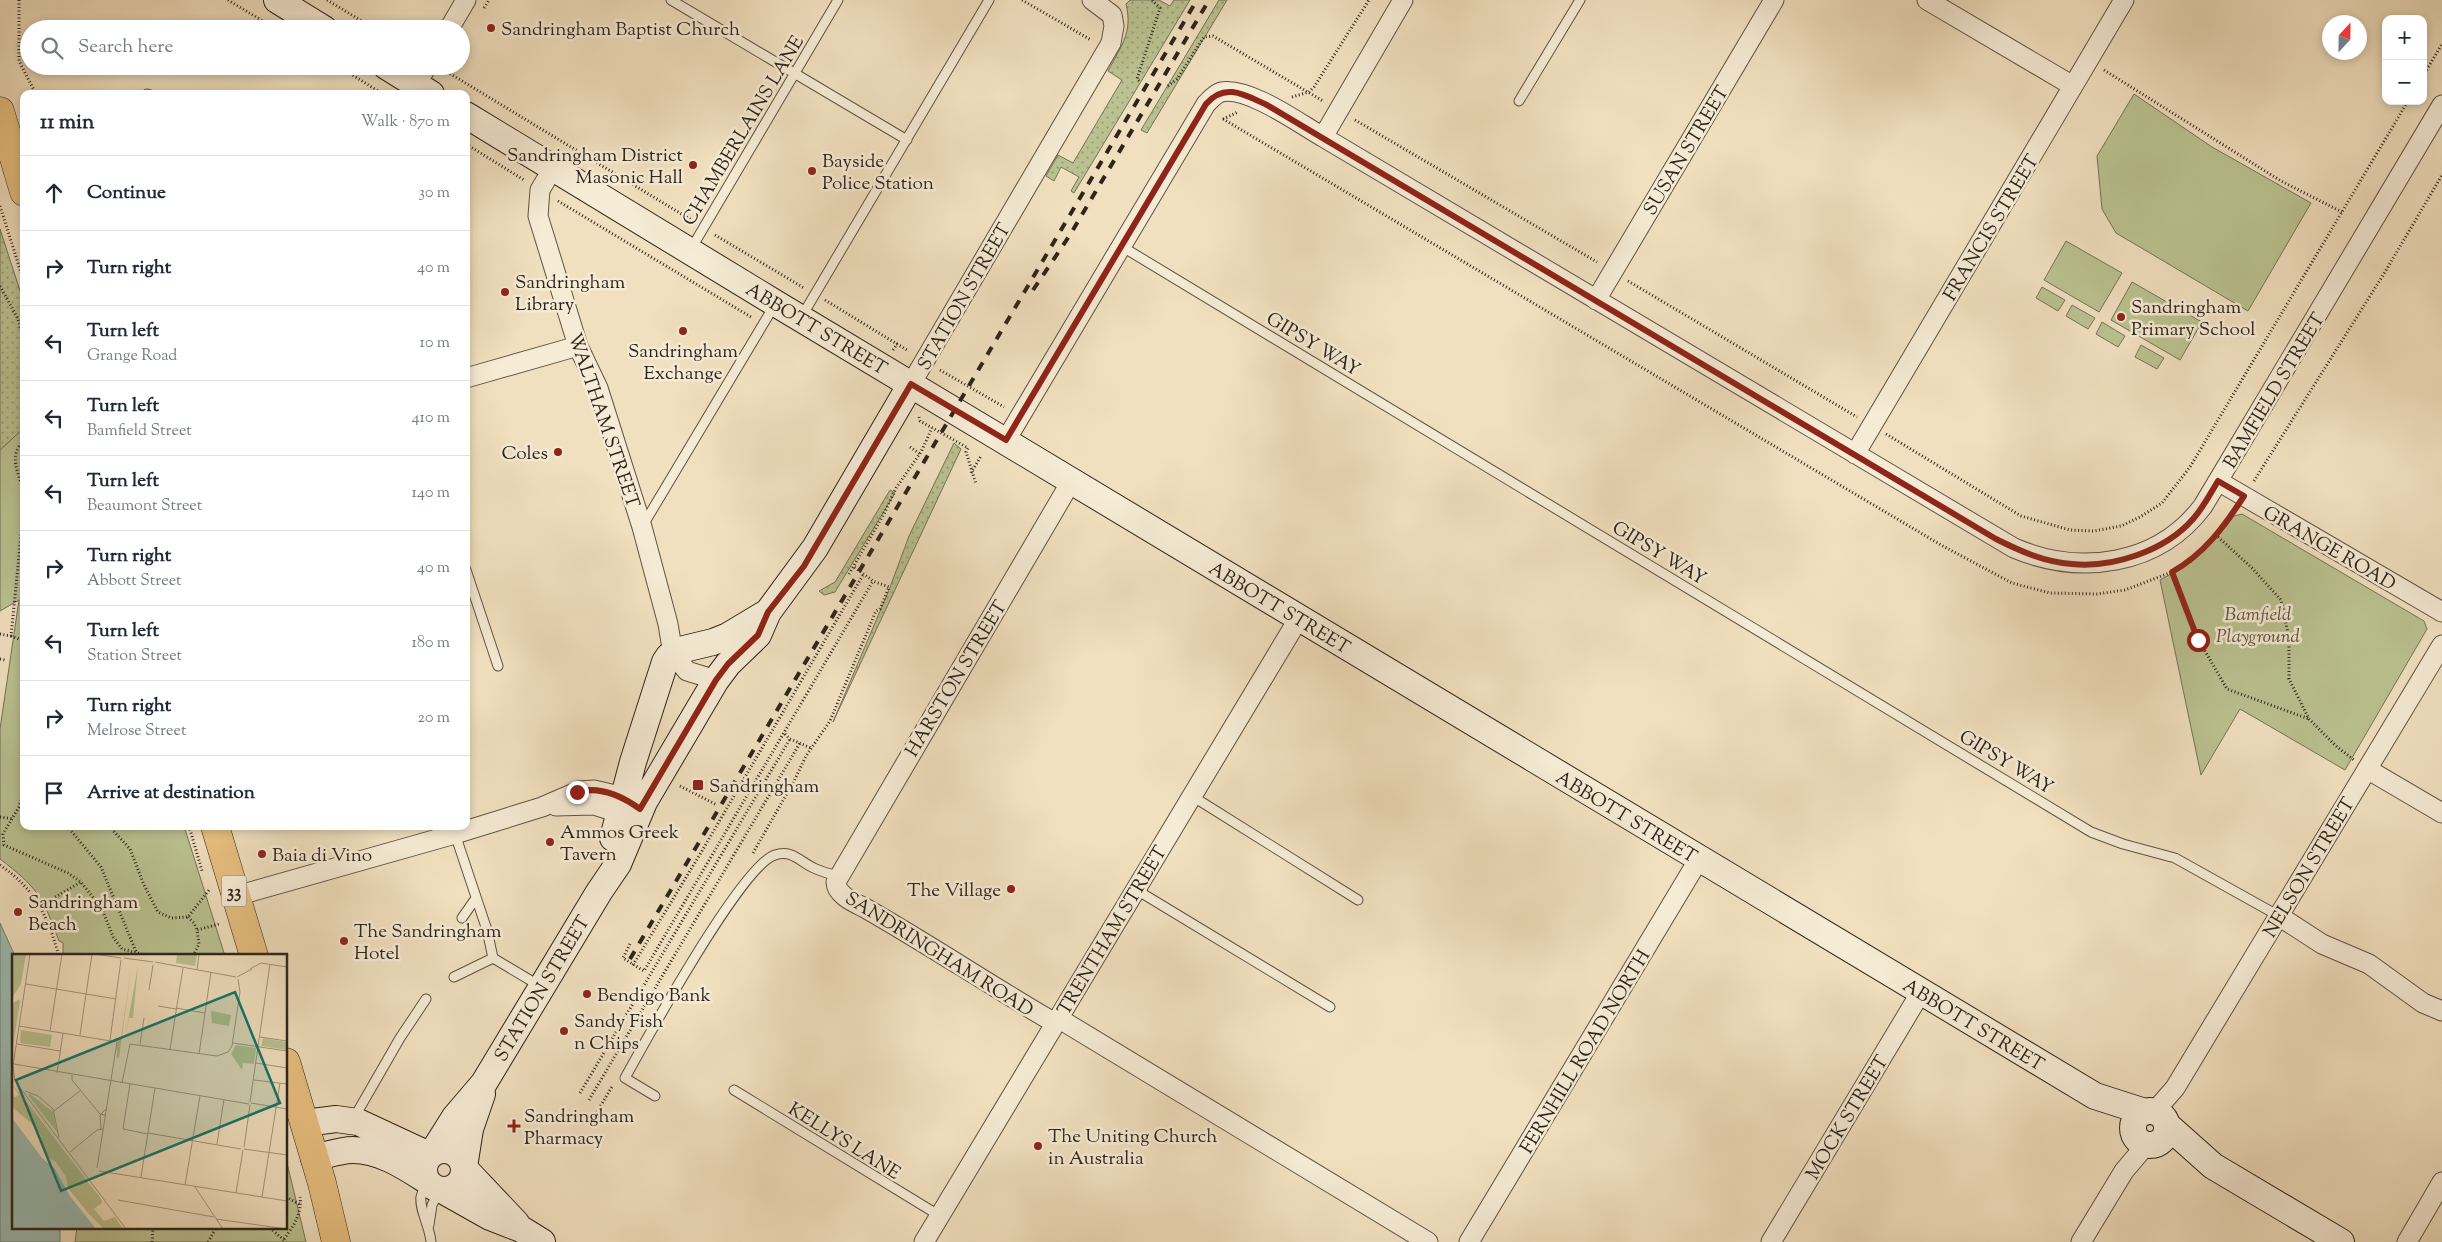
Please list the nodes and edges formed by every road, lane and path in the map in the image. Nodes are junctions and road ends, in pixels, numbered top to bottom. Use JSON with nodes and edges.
{"nodes":[{"id":1,"x":19,"y":0,"type":"edge"},
{"id":2,"x":228,"y":0,"type":"edge"},
{"id":3,"x":277,"y":0,"type":"edge"},
{"id":4,"x":326,"y":0,"type":"edge"},
{"id":5,"x":466,"y":0,"type":"edge"},
{"id":6,"x":671,"y":0,"type":"edge"},
{"id":7,"x":838,"y":0,"type":"edge"},
{"id":8,"x":989,"y":0,"type":"edge"},
{"id":9,"x":1022,"y":0,"type":"edge"},
{"id":10,"x":1152,"y":0,"type":"edge"},
{"id":11,"x":1403,"y":0,"type":"edge"},
{"id":12,"x":1580,"y":0,"type":"edge"},
{"id":13,"x":1774,"y":0,"type":"edge"},
{"id":14,"x":1926,"y":0,"type":"edge"},
{"id":15,"x":2124,"y":0,"type":"edge"},
{"id":16,"x":1093,"y":1,"type":"edge"},
{"id":17,"x":261,"y":20,"type":"edge"},
{"id":18,"x":309,"y":20,"type":"edge"},
{"id":19,"x":360,"y":20,"type":"edge"},
{"id":20,"x":454,"y":20,"type":"edge"},
{"id":21,"x":2442,"y":44,"type":"edge"},
{"id":22,"x":2088,"y":61,"type":"junction"},
{"id":23,"x":20,"y":63,"type":"edge"},
{"id":24,"x":2427,"y":69,"type":"edge"},
{"id":25,"x":794,"y":74,"type":"junction"},
{"id":26,"x":26,"y":75,"type":"edge"},
{"id":27,"x":353,"y":75,"type":"edge"},
{"id":28,"x":408,"y":75,"type":"edge"},
{"id":29,"x":452,"y":75,"type":"edge"},
{"id":30,"x":1139,"y":81,"type":"dead end"},
{"id":31,"x":425,"y":82,"type":"edge"},
{"id":32,"x":1168,"y":86,"type":"dead end"},
{"id":33,"x":2073,"y":86,"type":"junction"},
{"id":34,"x":34,"y":90,"type":"edge"},
{"id":35,"x":377,"y":90,"type":"edge"},
{"id":36,"x":1519,"y":101,"type":"dead end"},
{"id":37,"x":2406,"y":105,"type":"edge"},
{"id":38,"x":2442,"y":105,"type":"edge"},
{"id":39,"x":0,"y":111,"type":"edge"},
{"id":40,"x":1338,"y":111,"type":"junction"},
{"id":41,"x":470,"y":117,"type":"edge"},
{"id":42,"x":1223,"y":119,"type":"dead end"},
{"id":43,"x":1323,"y":137,"type":"junction"},
{"id":44,"x":907,"y":140,"type":"junction"},
{"id":45,"x":553,"y":168,"type":"junction"},
{"id":46,"x":2442,"y":175,"type":"edge"},
{"id":47,"x":20,"y":178,"type":"edge"},
{"id":48,"x":0,"y":206,"type":"edge"},
{"id":49,"x":2342,"y":212,"type":"junction"},
{"id":50,"x":704,"y":228,"type":"junction"},
{"id":51,"x":1121,"y":246,"type":"junction"},
{"id":52,"x":690,"y":251,"type":"junction"},
{"id":53,"x":20,"y":269,"type":"edge"},
{"id":54,"x":1613,"y":272,"type":"junction"},
{"id":55,"x":0,"y":286,"type":"edge"},
{"id":56,"x":815,"y":294,"type":"junction"},
{"id":57,"x":1596,"y":300,"type":"junction"},
{"id":58,"x":775,"y":303,"type":"junction"},
{"id":59,"x":800,"y":318,"type":"junction"},
{"id":60,"x":20,"y":327,"type":"edge"},
{"id":61,"x":897,"y":344,"type":"dead end"},
{"id":62,"x":578,"y":346,"type":"junction"},
{"id":63,"x":470,"y":377,"type":"edge"},
{"id":64,"x":911,"y":384,"type":"junction"},
{"id":65,"x":920,"y":421,"type":"dead end"},
{"id":66,"x":1872,"y":426,"type":"junction"},
{"id":67,"x":932,"y":428,"type":"junction"},
{"id":68,"x":1006,"y":440,"type":"junction"},
{"id":69,"x":20,"y":446,"type":"edge"},
{"id":70,"x":910,"y":447,"type":"dead end"},
{"id":71,"x":920,"y":454,"type":"junction"},
{"id":72,"x":1855,"y":454,"type":"junction"},
{"id":73,"x":981,"y":456,"type":"dead end"},
{"id":74,"x":971,"y":473,"type":"junction"},
{"id":75,"x":20,"y":479,"type":"edge"},
{"id":76,"x":1072,"y":480,"type":"junction"},
{"id":77,"x":2218,"y":481,"type":"junction"},
{"id":78,"x":976,"y":484,"type":"dead end"},
{"id":79,"x":2244,"y":496,"type":"junction"},
{"id":80,"x":642,"y":527,"type":"junction"},
{"id":81,"x":2217,"y":536,"type":"junction"},
{"id":82,"x":20,"y":546,"type":"edge"},
{"id":83,"x":854,"y":567,"type":"junction"},
{"id":84,"x":2172,"y":572,"type":"junction"},
{"id":85,"x":849,"y":574,"type":"dead end"},
{"id":86,"x":863,"y":575,"type":"junction"},
{"id":87,"x":873,"y":581,"type":"junction"},
{"id":88,"x":470,"y":582,"type":"edge"},
{"id":89,"x":768,"y":612,"type":"junction"},
{"id":90,"x":2442,"y":612,"type":"edge"},
{"id":91,"x":1299,"y":618,"type":"junction"},
{"id":92,"x":0,"y":634,"type":"edge"},
{"id":93,"x":11,"y":636,"type":"junction"},
{"id":94,"x":20,"y":639,"type":"edge"},
{"id":95,"x":699,"y":645,"type":"junction"},
{"id":96,"x":2442,"y":645,"type":"edge"},
{"id":97,"x":673,"y":654,"type":"junction"},
{"id":98,"x":0,"y":659,"type":"edge"},
{"id":99,"x":5,"y":660,"type":"dead end"},
{"id":100,"x":498,"y":666,"type":"dead end"},
{"id":101,"x":720,"y":675,"type":"junction"},
{"id":102,"x":2309,"y":719,"type":"junction"},
{"id":103,"x":785,"y":734,"type":"junction"},
{"id":104,"x":790,"y":739,"type":"junction"},
{"id":105,"x":800,"y":743,"type":"junction"},
{"id":106,"x":811,"y":748,"type":"junction"},
{"id":107,"x":2367,"y":769,"type":"junction"},
{"id":108,"x":677,"y":787,"type":"dead end"},
{"id":109,"x":1192,"y":796,"type":"junction"},
{"id":110,"x":717,"y":805,"type":"dead end"},
{"id":111,"x":628,"y":806,"type":"junction"},
{"id":112,"x":20,"y":807,"type":"edge"},
{"id":113,"x":2442,"y":813,"type":"edge"},
{"id":114,"x":0,"y":817,"type":"edge"},
{"id":115,"x":12,"y":819,"type":"junction"},
{"id":116,"x":470,"y":829,"type":"edge"},
{"id":117,"x":70,"y":830,"type":"edge"},
{"id":118,"x":113,"y":830,"type":"edge"},
{"id":119,"x":216,"y":830,"type":"edge"},
{"id":120,"x":468,"y":830,"type":"edge"},
{"id":121,"x":455,"y":834,"type":"junction"},
{"id":122,"x":1698,"y":859,"type":"junction"},
{"id":123,"x":749,"y":860,"type":"dead end"},
{"id":124,"x":0,"y":865,"type":"edge"},
{"id":125,"x":838,"y":876,"type":"junction"},
{"id":126,"x":81,"y":882,"type":"junction"},
{"id":127,"x":1135,"y":889,"type":"junction"},
{"id":128,"x":209,"y":890,"type":"dead end"},
{"id":129,"x":236,"y":896,"type":"junction"},
{"id":130,"x":476,"y":898,"type":"junction"},
{"id":131,"x":1358,"y":900,"type":"dead end"},
{"id":132,"x":40,"y":906,"type":"junction"},
{"id":133,"x":2279,"y":916,"type":"junction"},
{"id":134,"x":188,"y":917,"type":"junction"},
{"id":135,"x":462,"y":918,"type":"dead end"},
{"id":136,"x":219,"y":924,"type":"dead end"},
{"id":137,"x":197,"y":930,"type":"junction"},
{"id":138,"x":630,"y":944,"type":"dead end"},
{"id":139,"x":58,"y":954,"type":"edge"},
{"id":140,"x":134,"y":954,"type":"edge"},
{"id":141,"x":136,"y":954,"type":"edge"},
{"id":142,"x":195,"y":954,"type":"edge"},
{"id":143,"x":253,"y":954,"type":"edge"},
{"id":144,"x":493,"y":958,"type":"junction"},
{"id":145,"x":633,"y":964,"type":"junction"},
{"id":146,"x":454,"y":977,"type":"dead end"},
{"id":147,"x":542,"y":987,"type":"junction"},
{"id":148,"x":1921,"y":992,"type":"junction"},
{"id":149,"x":426,"y":999,"type":"dead end"},
{"id":150,"x":1330,"y":1007,"type":"dead end"},
{"id":151,"x":2442,"y":1011,"type":"edge"},
{"id":152,"x":1056,"y":1021,"type":"junction"},
{"id":153,"x":288,"y":1068,"type":"edge"},
{"id":154,"x":484,"y":1083,"type":"junction"},
{"id":155,"x":614,"y":1084,"type":"dead end"},
{"id":156,"x":734,"y":1090,"type":"dead end"},
{"id":157,"x":580,"y":1093,"type":"dead end"},
{"id":158,"x":655,"y":1096,"type":"dead end"},
{"id":159,"x":589,"y":1100,"type":"dead end"},
{"id":160,"x":597,"y":1112,"type":"dead end"},
{"id":161,"x":353,"y":1121,"type":"junction"},
{"id":162,"x":305,"y":1123,"type":"junction"},
{"id":163,"x":2149,"y":1129,"type":"junction"},
{"id":164,"x":314,"y":1158,"type":"junction"},
{"id":165,"x":464,"y":1167,"type":"junction"},
{"id":166,"x":433,"y":1175,"type":"junction"},
{"id":167,"x":2442,"y":1182,"type":"edge"},
{"id":168,"x":299,"y":1191,"type":"dead end"},
{"id":169,"x":288,"y":1198,"type":"edge"},
{"id":170,"x":301,"y":1205,"type":"junction"},
{"id":171,"x":940,"y":1216,"type":"junction"},
{"id":172,"x":429,"y":1225,"type":"junction"},
{"id":173,"x":215,"y":1230,"type":"edge"},
{"id":174,"x":272,"y":1230,"type":"edge"},
{"id":175,"x":532,"y":1236,"type":"edge"},
{"id":176,"x":285,"y":1241,"type":"edge"},
{"id":177,"x":208,"y":1242,"type":"edge"},
{"id":178,"x":336,"y":1242,"type":"edge"},
{"id":179,"x":431,"y":1242,"type":"edge"},
{"id":180,"x":924,"y":1242,"type":"edge"},
{"id":181,"x":1428,"y":1242,"type":"edge"},
{"id":182,"x":1469,"y":1242,"type":"edge"},
{"id":183,"x":1771,"y":1242,"type":"edge"},
{"id":184,"x":2081,"y":1242,"type":"edge"},
{"id":185,"x":2341,"y":1242,"type":"edge"},
{"id":186,"x":2407,"y":1242,"type":"edge"}],
"edges":[{"from":1,"to":23,"type":"path"},
{"from":2,"to":17,"type":"path"},
{"from":3,"to":18,"type":"street"},
{"from":4,"to":19,"type":"path"},
{"from":5,"to":20,"type":"street"},
{"from":6,"to":25,"type":"lane"},
{"from":7,"to":25,"type":"lane","name":"CHAMBERLAINS LANE"},
{"from":8,"to":44,"type":"lane"},
{"from":9,"to":16,"type":"path"},
{"from":10,"to":30,"type":"path"},
{"from":11,"to":40,"type":"street"},
{"from":12,"to":36,"type":"lane"},
{"from":13,"to":54,"type":"street","name":"SUSAN STREET"},
{"from":14,"to":33,"type":"street"},
{"from":15,"to":22,"type":"street","name":"FRANCIS STREET"},
{"from":16,"to":64,"type":"street","name":"STATION STREET"},
{"from":21,"to":24,"type":"path"},
{"from":22,"to":33,"type":"street","name":"FRANCIS STREET"},
{"from":22,"to":49,"type":"path"},
{"from":25,"to":44,"type":"lane"},
{"from":25,"to":50,"type":"lane","name":"CHAMBERLAINS LANE"},
{"from":26,"to":34,"type":"path"},
{"from":27,"to":35,"type":"path"},
{"from":28,"to":31,"type":"street"},
{"from":29,"to":50,"type":"path"},
{"from":32,"to":40,"type":"path"},
{"from":33,"to":66,"type":"street","name":"FRANCIS STREET"},
{"from":37,"to":49,"type":"path"},
{"from":38,"to":77,"type":"street","name":"BAMFIELD STREET"},
{"from":39,"to":47,"type":"main road"},
{"from":40,"to":43,"type":"street"},
{"from":40,"to":54,"type":"path"},
{"from":41,"to":45,"type":"street","name":"ABBOTT STREET"},
{"from":42,"to":84,"type":"path"},
{"from":43,"to":51,"type":"street","name":"BAMFIELD STREET"},
{"from":43,"to":57,"type":"street","name":"BAMFIELD STREET"},
{"from":44,"to":56,"type":"lane"},
{"from":45,"to":52,"type":"street","name":"ABBOTT STREET"},
{"from":45,"to":62,"type":"street","name":"WALTHAM STREET"},
{"from":46,"to":79,"type":"path"},
{"from":48,"to":53,"type":"path"},
{"from":49,"to":66,"type":"path"},
{"from":50,"to":52,"type":"lane","name":"CHAMBERLAINS LANE"},
{"from":50,"to":56,"type":"path"},
{"from":51,"to":68,"type":"street"},
{"from":51,"to":133,"type":"lane","name":"GIPSY WAY"},
{"from":52,"to":58,"type":"street","name":"ABBOTT STREET"},
{"from":54,"to":57,"type":"street","name":"SUSAN STREET"},
{"from":54,"to":66,"type":"path"},
{"from":55,"to":60,"type":"path"},
{"from":56,"to":59,"type":"lane"},
{"from":56,"to":61,"type":"path"},
{"from":57,"to":72,"type":"street","name":"BAMFIELD STREET"},
{"from":58,"to":59,"type":"street","name":"ABBOTT STREET"},
{"from":58,"to":80,"type":"lane"},
{"from":59,"to":64,"type":"street","name":"ABBOTT STREET"},
{"from":62,"to":63,"type":"street"},
{"from":62,"to":80,"type":"street","name":"WALTHAM STREET"},
{"from":64,"to":68,"type":"street","name":"ABBOTT STREET"},
{"from":64,"to":89,"type":"street","name":"STATION STREET"},
{"from":65,"to":67,"type":"path"},
{"from":66,"to":72,"type":"street","name":"FRANCIS STREET"},
{"from":67,"to":71,"type":"path"},
{"from":67,"to":74,"type":"path"},
{"from":68,"to":76,"type":"street","name":"ABBOTT STREET"},
{"from":69,"to":75,"type":"path"},
{"from":70,"to":71,"type":"path"},
{"from":71,"to":83,"type":"path"},
{"from":72,"to":77,"type":"street","name":"BAMFIELD STREET"},
{"from":73,"to":74,"type":"path"},
{"from":74,"to":78,"type":"path"},
{"from":76,"to":91,"type":"street","name":"ABBOTT STREET"},
{"from":76,"to":125,"type":"street","name":"HARSTON STREET"},
{"from":77,"to":79,"type":"street","name":"GRANGE ROAD"},
{"from":79,"to":81,"type":"path"},
{"from":79,"to":90,"type":"street","name":"GRANGE ROAD"},
{"from":80,"to":97,"type":"street","name":"WALTHAM STREET"},
{"from":81,"to":84,"type":"path"},
{"from":81,"to":102,"type":"path"},
{"from":82,"to":93,"type":"path"},
{"from":83,"to":85,"type":"path"},
{"from":83,"to":86,"type":"path"},
{"from":84,"to":102,"type":"path"},
{"from":86,"to":87,"type":"path"},
{"from":86,"to":145,"type":"path"},
{"from":87,"to":103,"type":"path"},
{"from":87,"to":106,"type":"path"},
{"from":88,"to":100,"type":"lane"},
{"from":89,"to":95,"type":"street","name":"STATION STREET"},
{"from":89,"to":101,"type":"street","name":"STATION STREET"},
{"from":91,"to":109,"type":"street","name":"TRENTHAM STREET"},
{"from":91,"to":122,"type":"street","name":"ABBOTT STREET"},
{"from":92,"to":93,"type":"path"},
{"from":93,"to":94,"type":"path"},
{"from":95,"to":97,"type":"street","name":"STATION STREET"},
{"from":95,"to":101,"type":"street"},
{"from":96,"to":107,"type":"street","name":"NELSON STREET"},
{"from":97,"to":101,"type":"street"},
{"from":97,"to":111,"type":"street","name":"STATION STREET"},
{"from":98,"to":99,"type":"path"},
{"from":101,"to":111,"type":"street","name":"STATION STREET"},
{"from":102,"to":107,"type":"path"},
{"from":103,"to":104,"type":"path"},
{"from":103,"to":145,"type":"path"},
{"from":104,"to":105,"type":"path"},
{"from":104,"to":157,"type":"path"},
{"from":105,"to":106,"type":"path"},
{"from":105,"to":159,"type":"path"},
{"from":106,"to":123,"type":"path"},
{"from":107,"to":113,"type":"street"},
{"from":107,"to":133,"type":"street","name":"NELSON STREET"},
{"from":108,"to":110,"type":"path"},
{"from":109,"to":127,"type":"street","name":"TRENTHAM STREET"},
{"from":109,"to":131,"type":"lane"},
{"from":111,"to":116,"type":"street"},
{"from":111,"to":147,"type":"street","name":"STATION STREET"},
{"from":112,"to":115,"type":"path"},
{"from":114,"to":115,"type":"path"},
{"from":115,"to":126,"type":"path"},
{"from":117,"to":141,"type":"path"},
{"from":118,"to":134,"type":"path"},
{"from":119,"to":129,"type":"main road","number":"33"},
{"from":120,"to":121,"type":"street"},
{"from":121,"to":129,"type":"street"},
{"from":121,"to":130,"type":"lane"},
{"from":122,"to":148,"type":"street","name":"ABBOTT STREET"},
{"from":122,"to":182,"type":"street","name":"FERNHILL ROAD NORTH"},
{"from":124,"to":132,"type":"path"},
{"from":125,"to":152,"type":"street","name":"SANDRINGHAM ROAD"},
{"from":125,"to":158,"type":"lane"},
{"from":126,"to":132,"type":"path"},
{"from":126,"to":140,"type":"path"},
{"from":127,"to":150,"type":"lane"},
{"from":127,"to":152,"type":"street","name":"TRENTHAM STREET"},
{"from":128,"to":134,"type":"path"},
{"from":129,"to":143,"type":"main road","number":"33"},
{"from":130,"to":135,"type":"lane"},
{"from":130,"to":144,"type":"lane"},
{"from":132,"to":139,"type":"path"},
{"from":133,"to":151,"type":"street"},
{"from":133,"to":163,"type":"street","name":"NELSON STREET"},
{"from":134,"to":137,"type":"path"},
{"from":136,"to":137,"type":"path"},
{"from":137,"to":142,"type":"path"},
{"from":138,"to":145,"type":"path"},
{"from":144,"to":146,"type":"lane"},
{"from":144,"to":147,"type":"lane"},
{"from":147,"to":154,"type":"street","name":"STATION STREET"},
{"from":148,"to":163,"type":"street","name":"ABBOTT STREET"},
{"from":148,"to":183,"type":"street","name":"MOCK STREET"},
{"from":149,"to":161,"type":"lane"},
{"from":152,"to":171,"type":"street","name":"TRENTHAM STREET"},
{"from":152,"to":181,"type":"street","name":"SANDRINGHAM ROAD"},
{"from":153,"to":162,"type":"main road"},
{"from":154,"to":165,"type":"street","name":"STATION STREET"},
{"from":154,"to":166,"type":"street","name":"STATION STREET"},
{"from":155,"to":160,"type":"path"},
{"from":156,"to":171,"type":"lane","name":"KELLYS LANE"},
{"from":161,"to":162,"type":"street"},
{"from":161,"to":166,"type":"street"},
{"from":162,"to":164,"type":"main road"},
{"from":163,"to":184,"type":"street","name":"NELSON STREET"},
{"from":163,"to":185,"type":"street","name":"ABBOTT STREET"},
{"from":164,"to":166,"type":"street"},
{"from":164,"to":178,"type":"main road"},
{"from":165,"to":166,"type":"street"},
{"from":165,"to":166,"type":"street"},
{"from":165,"to":175,"type":"street"},
{"from":166,"to":172,"type":"lane"},
{"from":166,"to":172,"type":"lane"},
{"from":166,"to":175,"type":"street"},
{"from":167,"to":186,"type":"street"},
{"from":168,"to":170,"type":"path"},
{"from":169,"to":170,"type":"path"},
{"from":170,"to":176,"type":"path"},
{"from":171,"to":180,"type":"street","name":"TRENTHAM STREET"},
{"from":172,"to":179,"type":"lane"},
{"from":173,"to":177,"type":"path"},
{"from":174,"to":176,"type":"path"}]}
